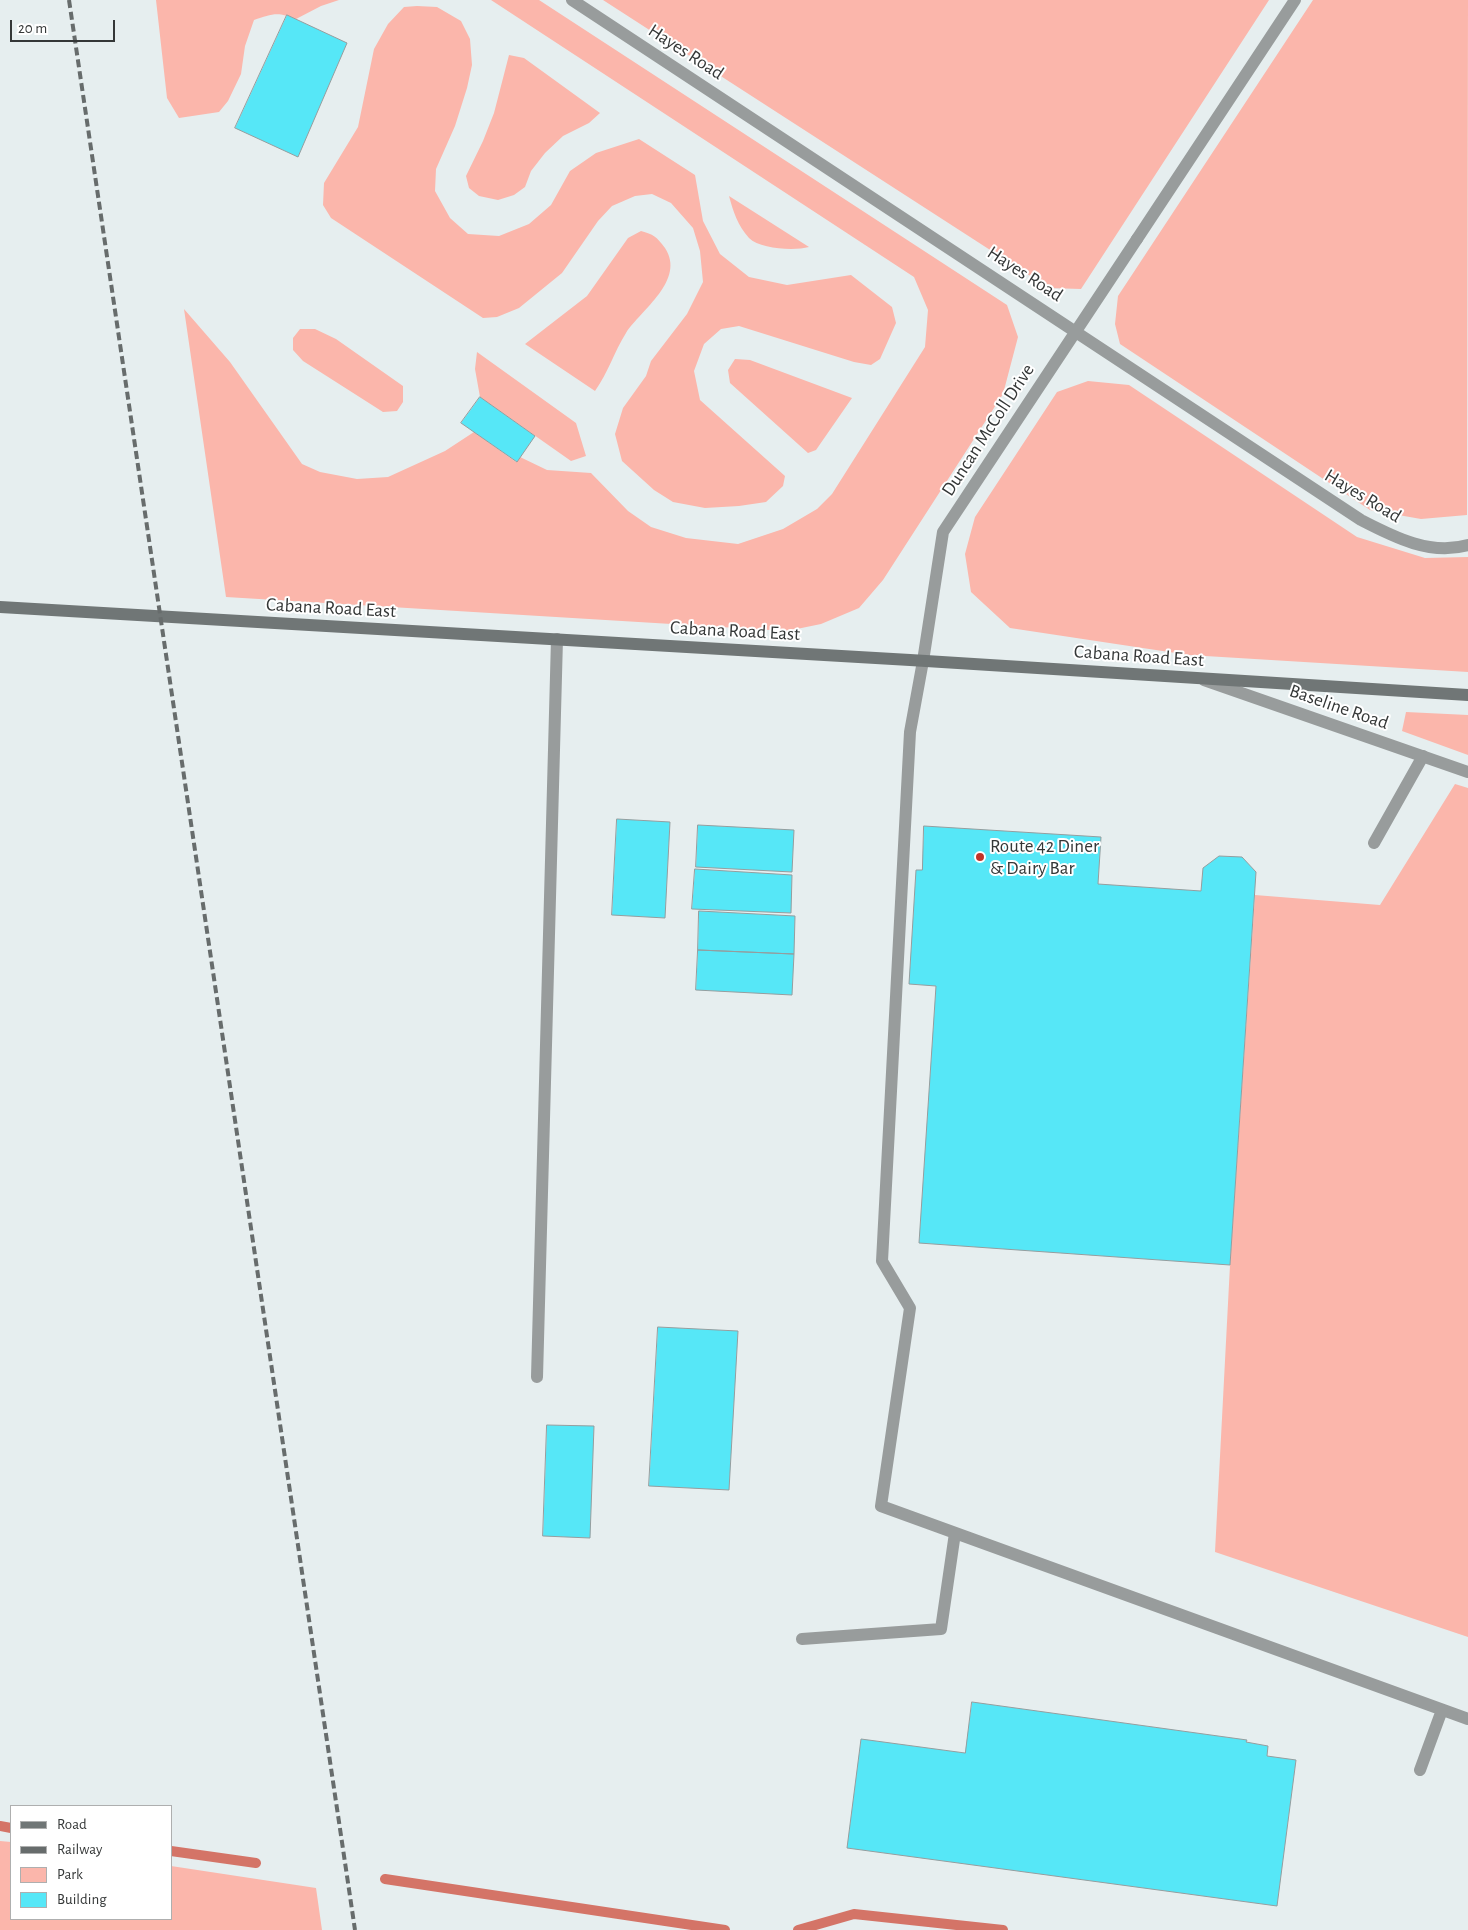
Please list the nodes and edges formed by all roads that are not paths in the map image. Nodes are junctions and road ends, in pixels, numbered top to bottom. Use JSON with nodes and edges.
{"nodes":[{"id":1,"x":572,"y":0,"type":"edge"},
{"id":2,"x":1295,"y":0,"type":"edge"},
{"id":3,"x":1076,"y":331,"type":"junction"},
{"id":4,"x":1468,"y":545,"type":"edge"},
{"id":5,"x":0,"y":607,"type":"edge"},
{"id":6,"x":556,"y":640,"type":"junction"},
{"id":7,"x":923,"y":661,"type":"junction"},
{"id":8,"x":1197,"y":678,"type":"junction"},
{"id":9,"x":1468,"y":695,"type":"edge"},
{"id":10,"x":1423,"y":756,"type":"junction"},
{"id":11,"x":1468,"y":772,"type":"edge"},
{"id":12,"x":1374,"y":843,"type":"dead end"},
{"id":13,"x":537,"y":1377,"type":"dead end"},
{"id":14,"x":955,"y":1533,"type":"junction"},
{"id":15,"x":802,"y":1639,"type":"dead end"},
{"id":16,"x":1442,"y":1710,"type":"junction"},
{"id":17,"x":1468,"y":1719,"type":"edge"},
{"id":18,"x":1420,"y":1770,"type":"dead end"}],
"edges":[{"from":1,"to":3,"type":"street","name":"Hayes Road"},
{"from":2,"to":3,"type":"street","name":"Duncan McColl Drive"},
{"from":3,"to":4,"type":"street","name":"Hayes Road"},
{"from":3,"to":7,"type":"street","name":"Duncan McColl Drive"},
{"from":5,"to":6,"type":"main road","name":"Cabana Road East"},
{"from":6,"to":7,"type":"main road","name":"Cabana Road East"},
{"from":6,"to":13,"type":"street"},
{"from":7,"to":8,"type":"main road","name":"Cabana Road East"},
{"from":7,"to":14,"type":"street","name":"Duncan McColl Drive"},
{"from":8,"to":9,"type":"main road","name":"Cabana Road East"},
{"from":8,"to":10,"type":"street","name":"Baseline Road"},
{"from":10,"to":11,"type":"street","name":"Baseline Road"},
{"from":10,"to":12,"type":"street"},
{"from":14,"to":15,"type":"street"},
{"from":14,"to":16,"type":"street"},
{"from":16,"to":17,"type":"street"},
{"from":16,"to":18,"type":"street"}]}
